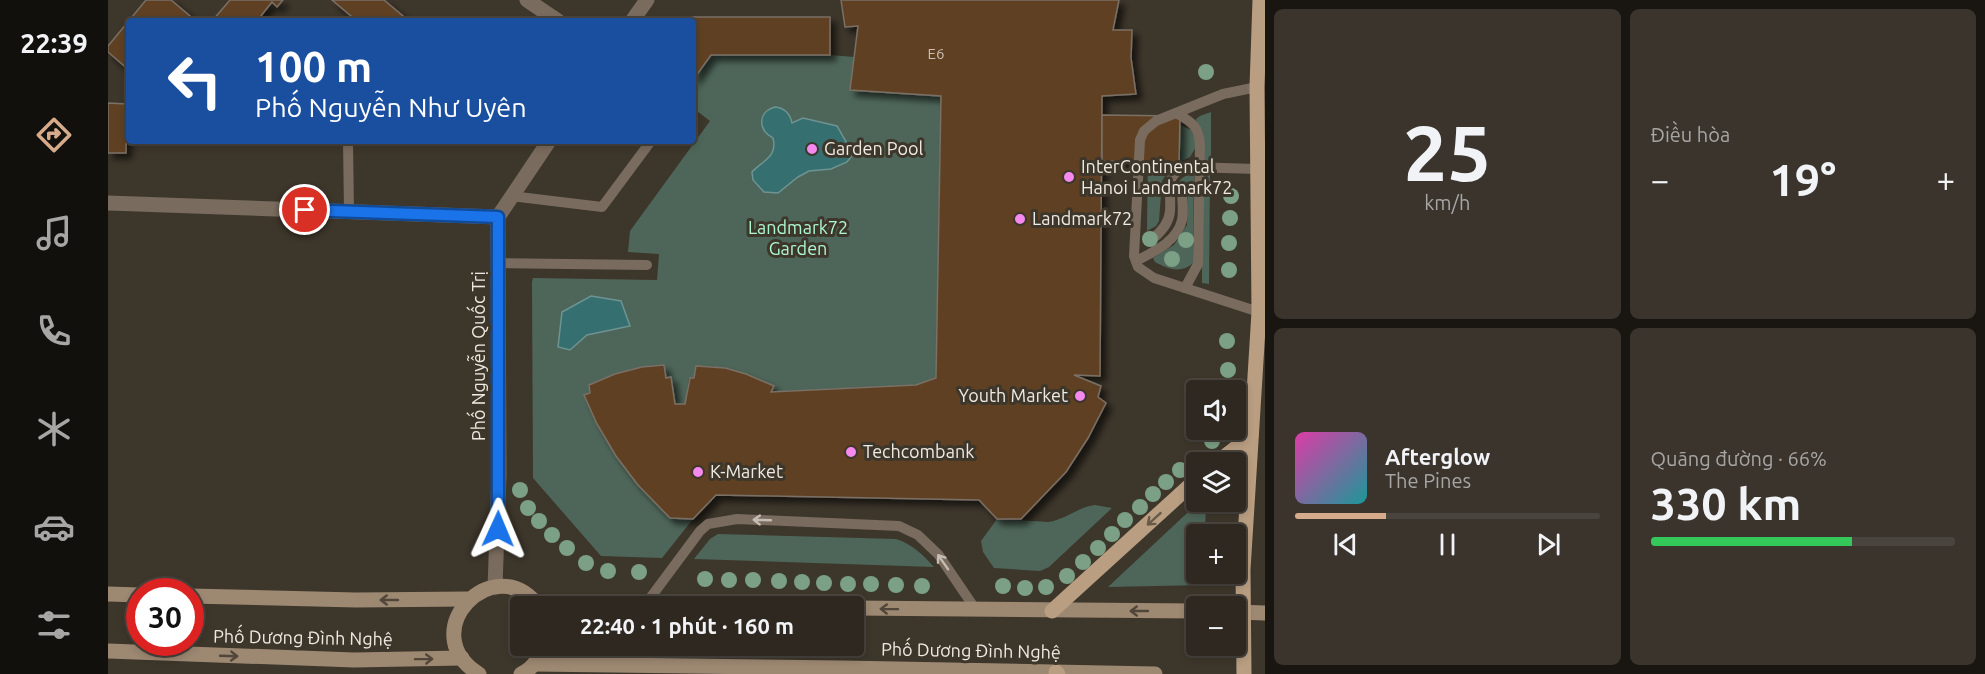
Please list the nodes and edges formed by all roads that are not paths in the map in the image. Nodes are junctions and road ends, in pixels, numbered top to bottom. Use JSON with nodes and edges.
{"nodes":[{"id":1,"x":527,"y":0,"type":"edge"},
{"id":2,"x":647,"y":0,"type":"edge"},
{"id":3,"x":1260,"y":0,"type":"edge"},
{"id":4,"x":554,"y":18,"type":"edge"},
{"id":5,"x":634,"y":18,"type":"edge"},
{"id":6,"x":1263,"y":25,"type":"edge"},
{"id":7,"x":1257,"y":87,"type":"junction"},
{"id":8,"x":1176,"y":113,"type":"junction"},
{"id":9,"x":348,"y":144,"type":"edge"},
{"id":10,"x":547,"y":144,"type":"edge"},
{"id":11,"x":649,"y":144,"type":"edge"},
{"id":12,"x":1200,"y":167,"type":"junction"},
{"id":13,"x":1257,"y":169,"type":"junction"},
{"id":14,"x":1182,"y":191,"type":"dead end"},
{"id":15,"x":511,"y":196,"type":"junction"},
{"id":16,"x":108,"y":203,"type":"edge"},
{"id":17,"x":349,"y":212,"type":"junction"},
{"id":18,"x":498,"y":217,"type":"junction"},
{"id":19,"x":1155,"y":236,"type":"dead end"},
{"id":20,"x":1136,"y":261,"type":"junction"},
{"id":21,"x":498,"y":263,"type":"junction"},
{"id":22,"x":647,"y":265,"type":"dead end"},
{"id":23,"x":1185,"y":288,"type":"junction"},
{"id":24,"x":1259,"y":312,"type":"junction"},
{"id":25,"x":1251,"y":436,"type":"junction"},
{"id":26,"x":1231,"y":452,"type":"edge"},
{"id":27,"x":1186,"y":489,"type":"edge"},
{"id":28,"x":495,"y":587,"type":"junction"},
{"id":29,"x":108,"y":594,"type":"edge"},
{"id":30,"x":126,"y":595,"type":"edge"},
{"id":31,"x":204,"y":596,"type":"edge"},
{"id":32,"x":527,"y":596,"type":"edge"},
{"id":33,"x":652,"y":596,"type":"edge"},
{"id":34,"x":1240,"y":596,"type":"edge"},
{"id":35,"x":468,"y":599,"type":"junction"},
{"id":36,"x":864,"y":608,"type":"edge"},
{"id":37,"x":976,"y":610,"type":"junction"},
{"id":38,"x":1052,"y":611,"type":"junction"},
{"id":39,"x":1186,"y":611,"type":"edge"},
{"id":40,"x":1246,"y":613,"type":"edge"},
{"id":41,"x":1265,"y":614,"type":"edge"},
{"id":42,"x":108,"y":651,"type":"edge"},
{"id":43,"x":540,"y":656,"type":"edge"},
{"id":44,"x":1243,"y":656,"type":"edge"},
{"id":45,"x":462,"y":658,"type":"junction"},
{"id":46,"x":527,"y":669,"type":"edge"},
{"id":47,"x":843,"y":671,"type":"edge"},
{"id":48,"x":1057,"y":673,"type":"edge"},
{"id":49,"x":479,"y":674,"type":"edge"},
{"id":50,"x":1155,"y":674,"type":"edge"},
{"id":51,"x":1244,"y":674,"type":"edge"}],
"edges":[{"from":1,"to":4,"type":"street"},
{"from":2,"to":5,"type":"street"},
{"from":3,"to":6,"type":"main road"},
{"from":6,"to":7,"type":"main road"},
{"from":7,"to":8,"type":"lane"},
{"from":7,"to":13,"type":"main road"},
{"from":8,"to":12,"type":"lane"},
{"from":8,"to":20,"type":"lane"},
{"from":9,"to":17,"type":"lane"},
{"from":10,"to":15,"type":"street"},
{"from":11,"to":15,"type":"lane"},
{"from":12,"to":13,"type":"lane"},
{"from":12,"to":19,"type":"lane"},
{"from":12,"to":23,"type":"lane"},
{"from":13,"to":24,"type":"main road"},
{"from":14,"to":20,"type":"lane"},
{"from":15,"to":18,"type":"street"},
{"from":16,"to":17,"type":"street"},
{"from":17,"to":18,"type":"street"},
{"from":18,"to":21,"type":"street","name":"Phố Nguyễn Quốc Trị"},
{"from":20,"to":23,"type":"lane"},
{"from":21,"to":22,"type":"lane"},
{"from":21,"to":28,"type":"street","name":"Phố Nguyễn Quốc Trị"},
{"from":23,"to":24,"type":"lane"},
{"from":24,"to":25,"type":"main road"},
{"from":25,"to":26,"type":"main road"},
{"from":25,"to":34,"type":"main road"},
{"from":27,"to":38,"type":"main road","one_way":true},
{"from":28,"to":32,"type":"main road"},
{"from":28,"to":35,"type":"main road"},
{"from":29,"to":30,"type":"main road"},
{"from":35,"to":31,"type":"main road","one_way":true},
{"from":37,"to":33,"type":"lane","one_way":true},
{"from":35,"to":45,"type":"main road"},
{"from":37,"to":36,"type":"main road","one_way":true},
{"from":37,"to":38,"type":"main road"},
{"from":39,"to":38,"type":"main road","one_way":true},
{"from":40,"to":41,"type":"main road"},
{"from":42,"to":45,"type":"main road","name":"Phố Dương Đình Nghệ","one_way":true},
{"from":43,"to":46,"type":"main road"},
{"from":44,"to":51,"type":"main road"},
{"from":45,"to":49,"type":"main road"},
{"from":46,"to":47,"type":"main road","name":"Phố Dương Đình Nghệ"},
{"from":47,"to":48,"type":"main road","name":"Phố Dương Đình Nghệ"},
{"from":48,"to":50,"type":"main road","name":"Phố Dương Đình Nghệ"}]}
